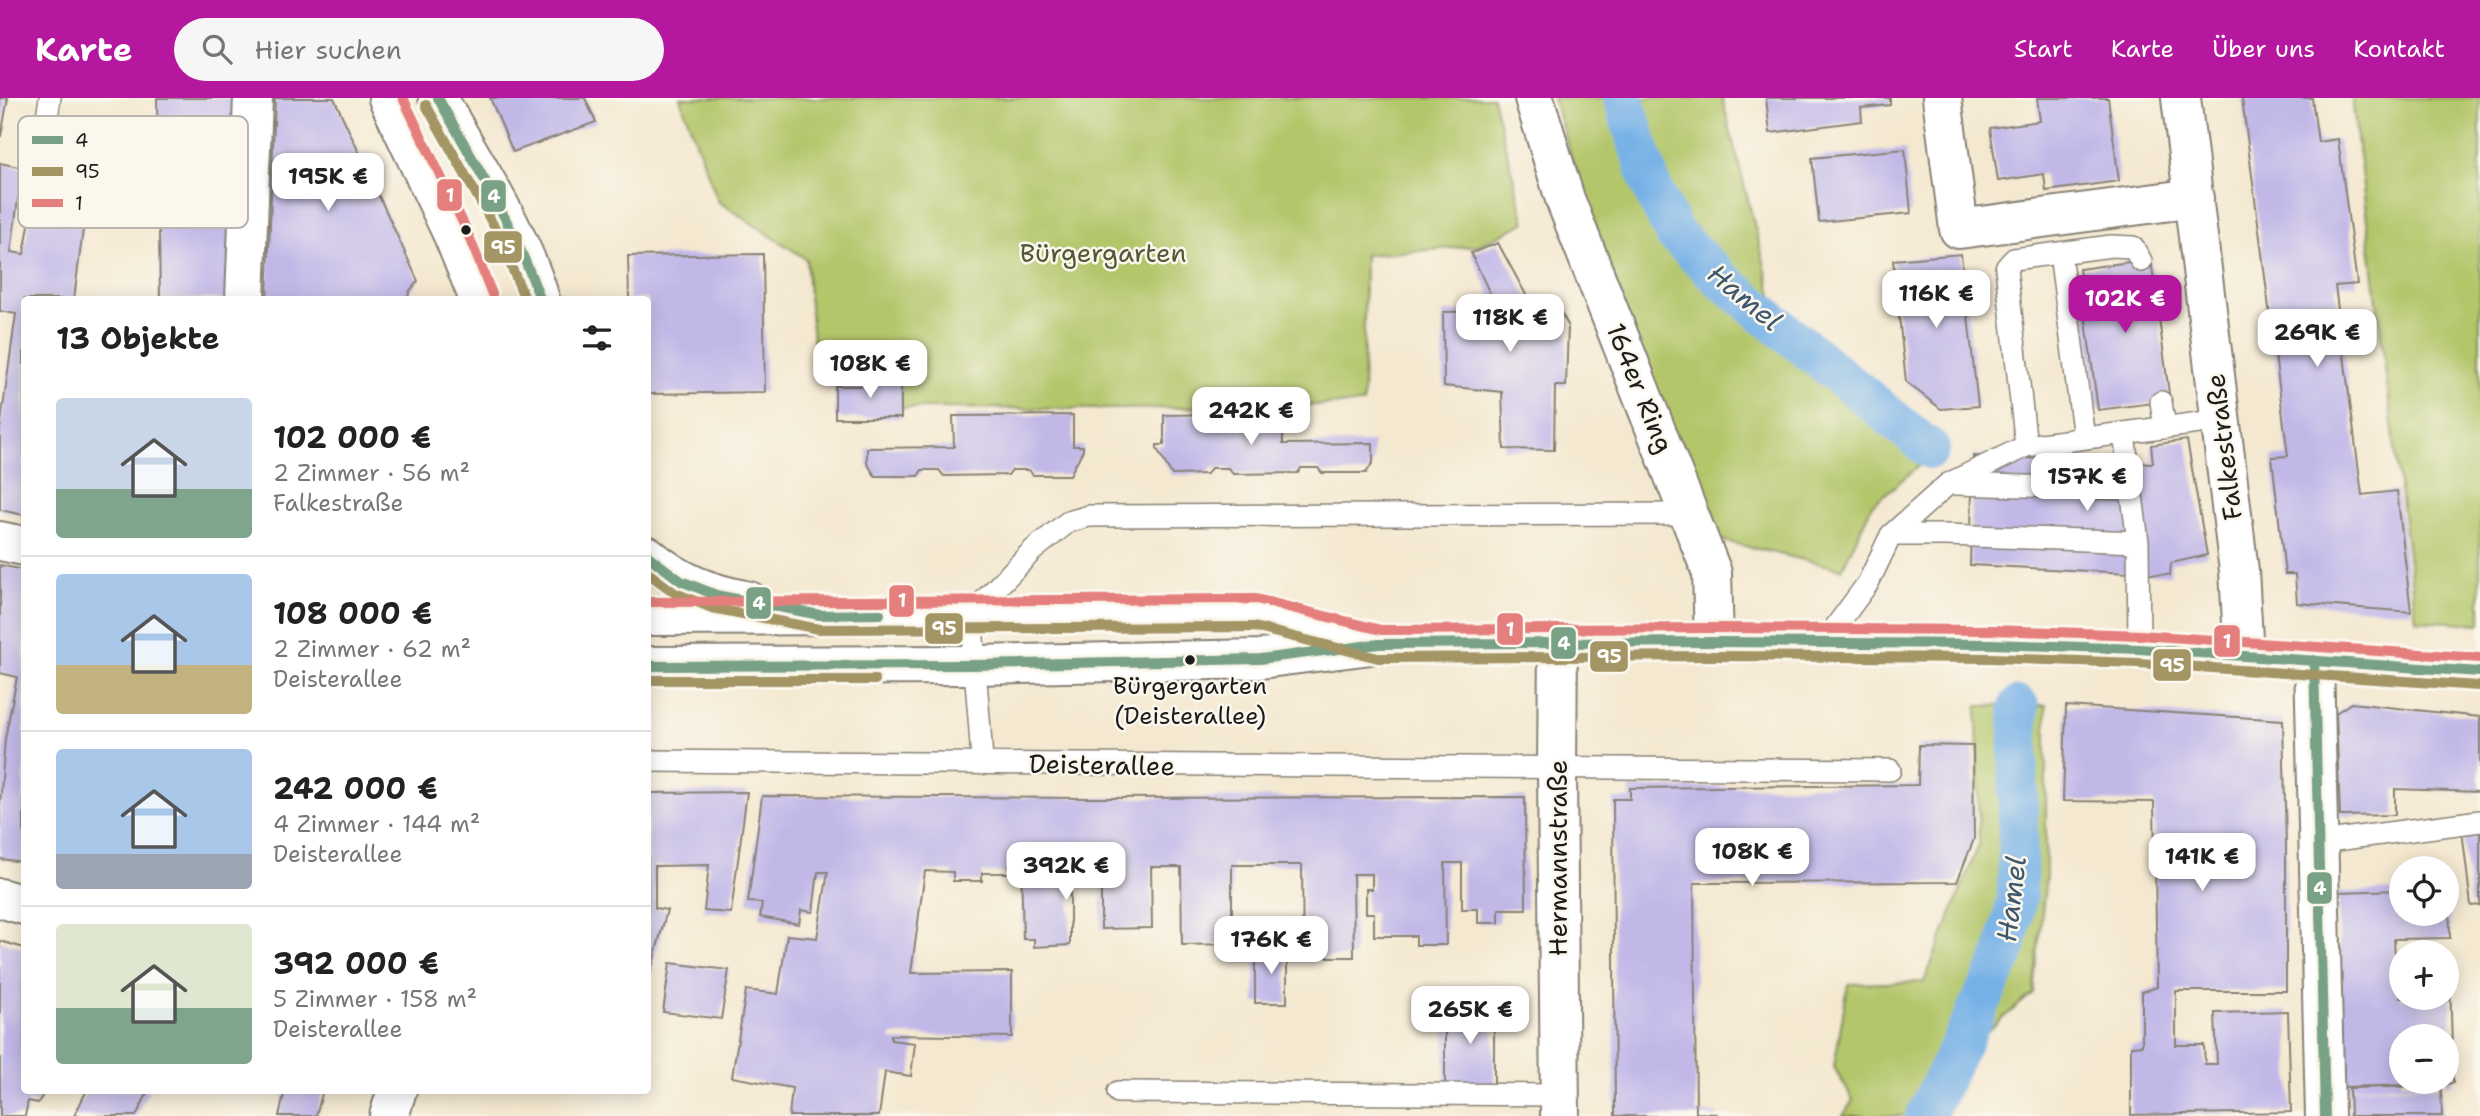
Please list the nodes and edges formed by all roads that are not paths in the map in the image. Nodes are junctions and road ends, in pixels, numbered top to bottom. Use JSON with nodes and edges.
{"nodes":[{"id":1,"x":50,"y":98,"type":"edge"},
{"id":2,"x":253,"y":98,"type":"edge"},
{"id":3,"x":388,"y":98,"type":"edge"},
{"id":4,"x":438,"y":98,"type":"edge"},
{"id":5,"x":1534,"y":98,"type":"edge"},
{"id":6,"x":1942,"y":98,"type":"edge"},
{"id":7,"x":2181,"y":98,"type":"edge"},
{"id":8,"x":47,"y":116,"type":"edge"},
{"id":9,"x":2194,"y":198,"type":"junction"},
{"id":10,"x":2060,"y":253,"type":"junction"},
{"id":11,"x":2141,"y":261,"type":"dead end"},
{"id":12,"x":246,"y":296,"type":"edge"},
{"id":13,"x":478,"y":296,"type":"edge"},
{"id":14,"x":539,"y":296,"type":"edge"},
{"id":15,"x":2161,"y":402,"type":"dead end"},
{"id":16,"x":2222,"y":420,"type":"junction"},
{"id":17,"x":2165,"y":428,"type":"junction"},
{"id":18,"x":2123,"y":434,"type":"junction"},
{"id":19,"x":2025,"y":437,"type":"junction"},
{"id":20,"x":2084,"y":438,"type":"junction"},
{"id":21,"x":1948,"y":484,"type":"junction"},
{"id":22,"x":2132,"y":489,"type":"junction"},
{"id":23,"x":1690,"y":514,"type":"junction"},
{"id":24,"x":1891,"y":536,"type":"junction"},
{"id":25,"x":0,"y":541,"type":"edge"},
{"id":26,"x":2138,"y":542,"type":"junction"},
{"id":27,"x":21,"y":545,"type":"edge"},
{"id":28,"x":651,"y":558,"type":"edge"},
{"id":29,"x":972,"y":613,"type":"junction"},
{"id":30,"x":820,"y":615,"type":"junction"},
{"id":31,"x":651,"y":616,"type":"edge"},
{"id":32,"x":1714,"y":642,"type":"junction"},
{"id":33,"x":1558,"y":643,"type":"junction"},
{"id":34,"x":1379,"y":644,"type":"junction"},
{"id":35,"x":1823,"y":644,"type":"junction"},
{"id":36,"x":2139,"y":649,"type":"junction"},
{"id":37,"x":2244,"y":656,"type":"junction"},
{"id":38,"x":2314,"y":660,"type":"junction"},
{"id":39,"x":973,"y":665,"type":"junction"},
{"id":40,"x":651,"y":667,"type":"edge"},
{"id":41,"x":2480,"y":672,"type":"edge"},
{"id":42,"x":651,"y":761,"type":"edge"},
{"id":43,"x":982,"y":764,"type":"junction"},
{"id":44,"x":1557,"y":769,"type":"junction"},
{"id":45,"x":1890,"y":770,"type":"dead end"},
{"id":46,"x":2480,"y":821,"type":"edge"},
{"id":47,"x":2320,"y":842,"type":"junction"},
{"id":48,"x":0,"y":898,"type":"edge"},
{"id":49,"x":21,"y":904,"type":"edge"},
{"id":50,"x":1118,"y":1092,"type":"dead end"},
{"id":51,"x":396,"y":1094,"type":"edge"},
{"id":52,"x":1560,"y":1106,"type":"edge"},
{"id":53,"x":389,"y":1116,"type":"edge"},
{"id":54,"x":2325,"y":1116,"type":"edge"}],
"edges":[{"from":1,"to":8,"type":"lane"},
{"from":2,"to":12,"type":"main road"},
{"from":3,"to":13,"type":"main road"},
{"from":4,"to":14,"type":"main road"},
{"from":5,"to":23,"type":"main road","name":"164er Ring"},
{"from":6,"to":9,"type":"main road"},
{"from":7,"to":9,"type":"main road","name":"Falkestraße"},
{"from":9,"to":16,"type":"main road","name":"Falkestraße"},
{"from":10,"to":11,"type":"lane"},
{"from":10,"to":19,"type":"lane"},
{"from":10,"to":20,"type":"lane"},
{"from":15,"to":17,"type":"lane"},
{"from":16,"to":17,"type":"lane"},
{"from":16,"to":37,"type":"main road","name":"Falkestraße"},
{"from":17,"to":18,"type":"lane"},
{"from":18,"to":20,"type":"lane"},
{"from":18,"to":22,"type":"lane"},
{"from":19,"to":20,"type":"lane"},
{"from":19,"to":21,"type":"lane"},
{"from":21,"to":22,"type":"lane"},
{"from":21,"to":24,"type":"lane"},
{"from":22,"to":26,"type":"lane"},
{"from":23,"to":29,"type":"lane"},
{"from":23,"to":32,"type":"main road","name":"164er Ring"},
{"from":24,"to":26,"type":"lane"},
{"from":24,"to":35,"type":"lane"},
{"from":25,"to":27,"type":"main road"},
{"from":26,"to":36,"type":"lane"},
{"from":28,"to":30,"type":"main road"},
{"from":29,"to":30,"type":"main road"},
{"from":29,"to":34,"type":"main road"},
{"from":29,"to":39,"type":"lane"},
{"from":30,"to":31,"type":"main road"},
{"from":32,"to":33,"type":"main road"},
{"from":32,"to":35,"type":"main road"},
{"from":33,"to":34,"type":"main road"},
{"from":33,"to":44,"type":"main road","name":"Hermannstraße"},
{"from":34,"to":39,"type":"main road"},
{"from":35,"to":36,"type":"main road"},
{"from":36,"to":37,"type":"main road"},
{"from":37,"to":38,"type":"main road"},
{"from":38,"to":41,"type":"main road"},
{"from":38,"to":47,"type":"main road"},
{"from":39,"to":40,"type":"main road"},
{"from":39,"to":43,"type":"lane"},
{"from":42,"to":43,"type":"lane","name":"Deisterallee"},
{"from":43,"to":44,"type":"lane","name":"Deisterallee"},
{"from":44,"to":45,"type":"lane","name":"Deisterallee"},
{"from":44,"to":52,"type":"main road","name":"Hermannstraße"},
{"from":46,"to":47,"type":"lane"},
{"from":47,"to":54,"type":"main road"},
{"from":48,"to":49,"type":"main road"},
{"from":50,"to":52,"type":"lane"},
{"from":51,"to":53,"type":"main road"}]}
